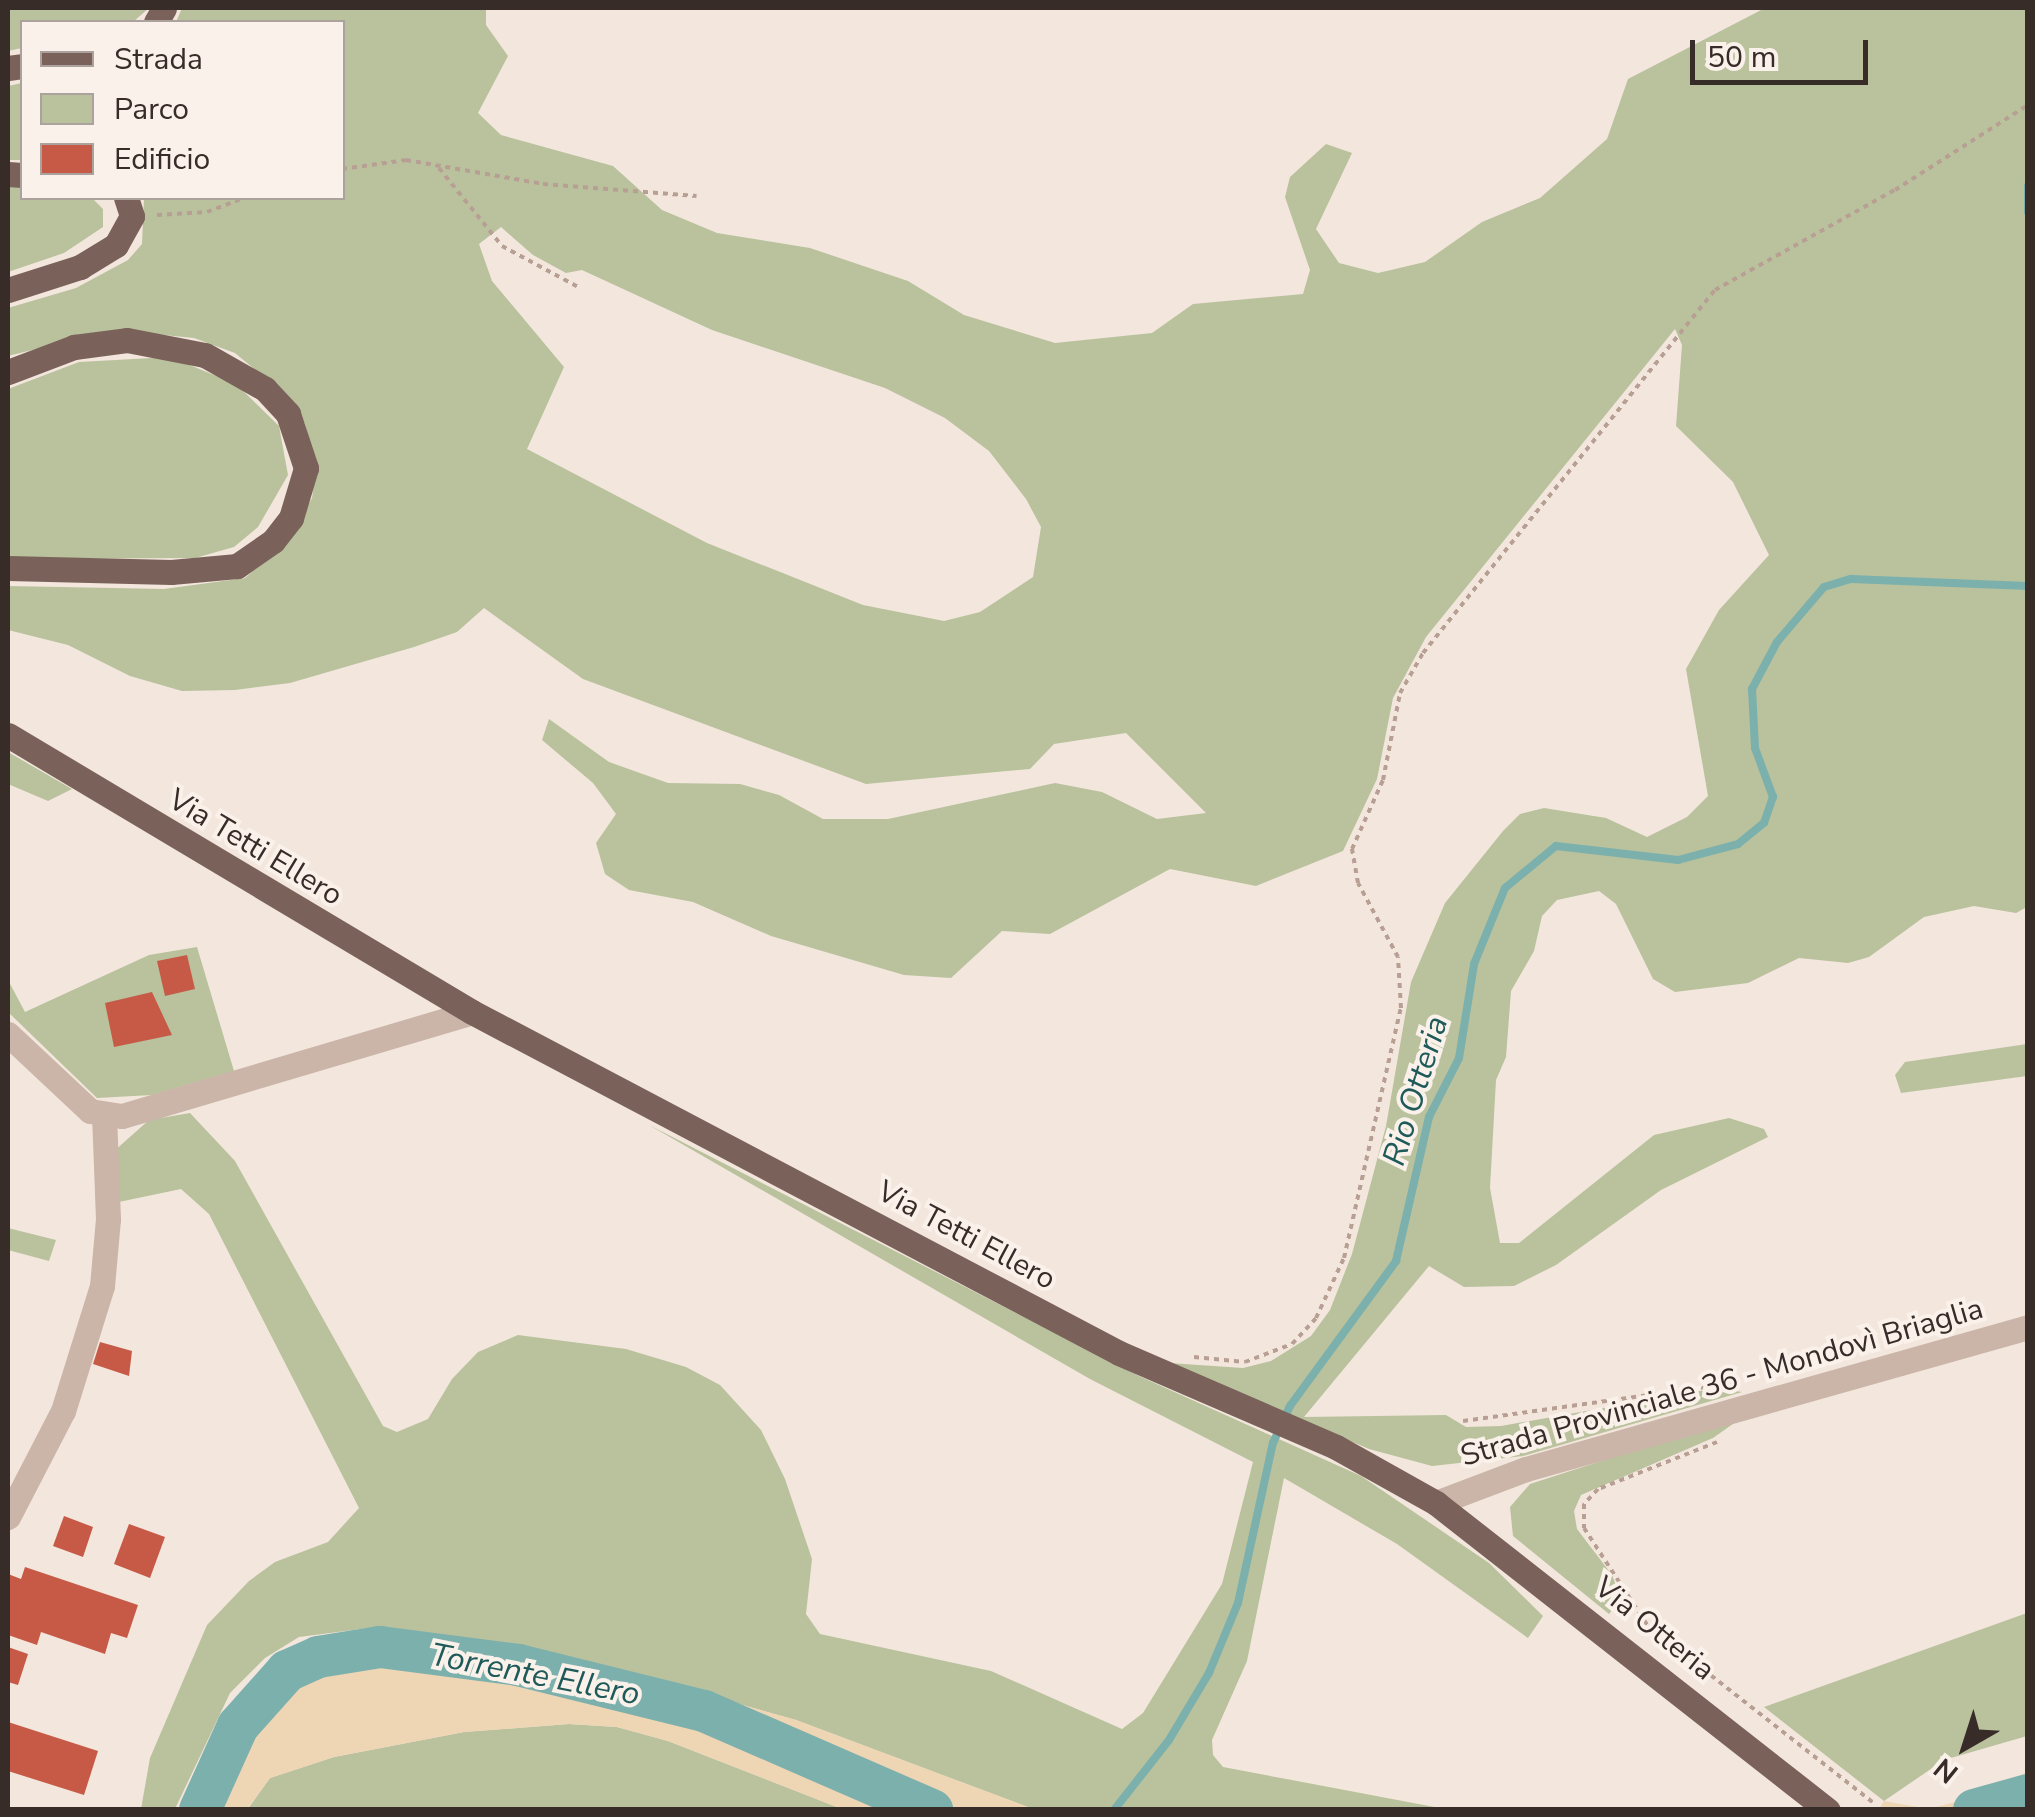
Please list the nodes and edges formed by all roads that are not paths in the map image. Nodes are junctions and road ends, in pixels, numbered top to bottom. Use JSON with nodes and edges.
{"nodes":[{"id":1,"x":129,"y":207,"type":"edge"},
{"id":2,"x":8,"y":290,"type":"edge"},
{"id":3,"x":8,"y":372,"type":"edge"},
{"id":4,"x":8,"y":568,"type":"edge"},
{"id":5,"x":8,"y":735,"type":"edge"},
{"id":6,"x":472,"y":1012,"type":"junction"},
{"id":7,"x":8,"y":1034,"type":"edge"},
{"id":8,"x":104,"y":1116,"type":"junction"},
{"id":9,"x":2028,"y":1327,"type":"edge"},
{"id":10,"x":1436,"y":1503,"type":"junction"},
{"id":11,"x":8,"y":1517,"type":"edge"},
{"id":12,"x":1828,"y":1810,"type":"edge"}],
"edges":[{"from":1,"to":2,"type":"main road"},
{"from":3,"to":4,"type":"main road"},
{"from":5,"to":6,"type":"main road","name":"Via Tetti Ellero"},
{"from":6,"to":8,"type":"street"},
{"from":6,"to":10,"type":"main road","name":"Via Tetti Ellero"},
{"from":7,"to":8,"type":"street"},
{"from":8,"to":11,"type":"street"},
{"from":9,"to":10,"type":"street","name":"Strada Provinciale 36 - Mondovì Briaglia"},
{"from":10,"to":12,"type":"main road","name":"Via Otteria"}]}
